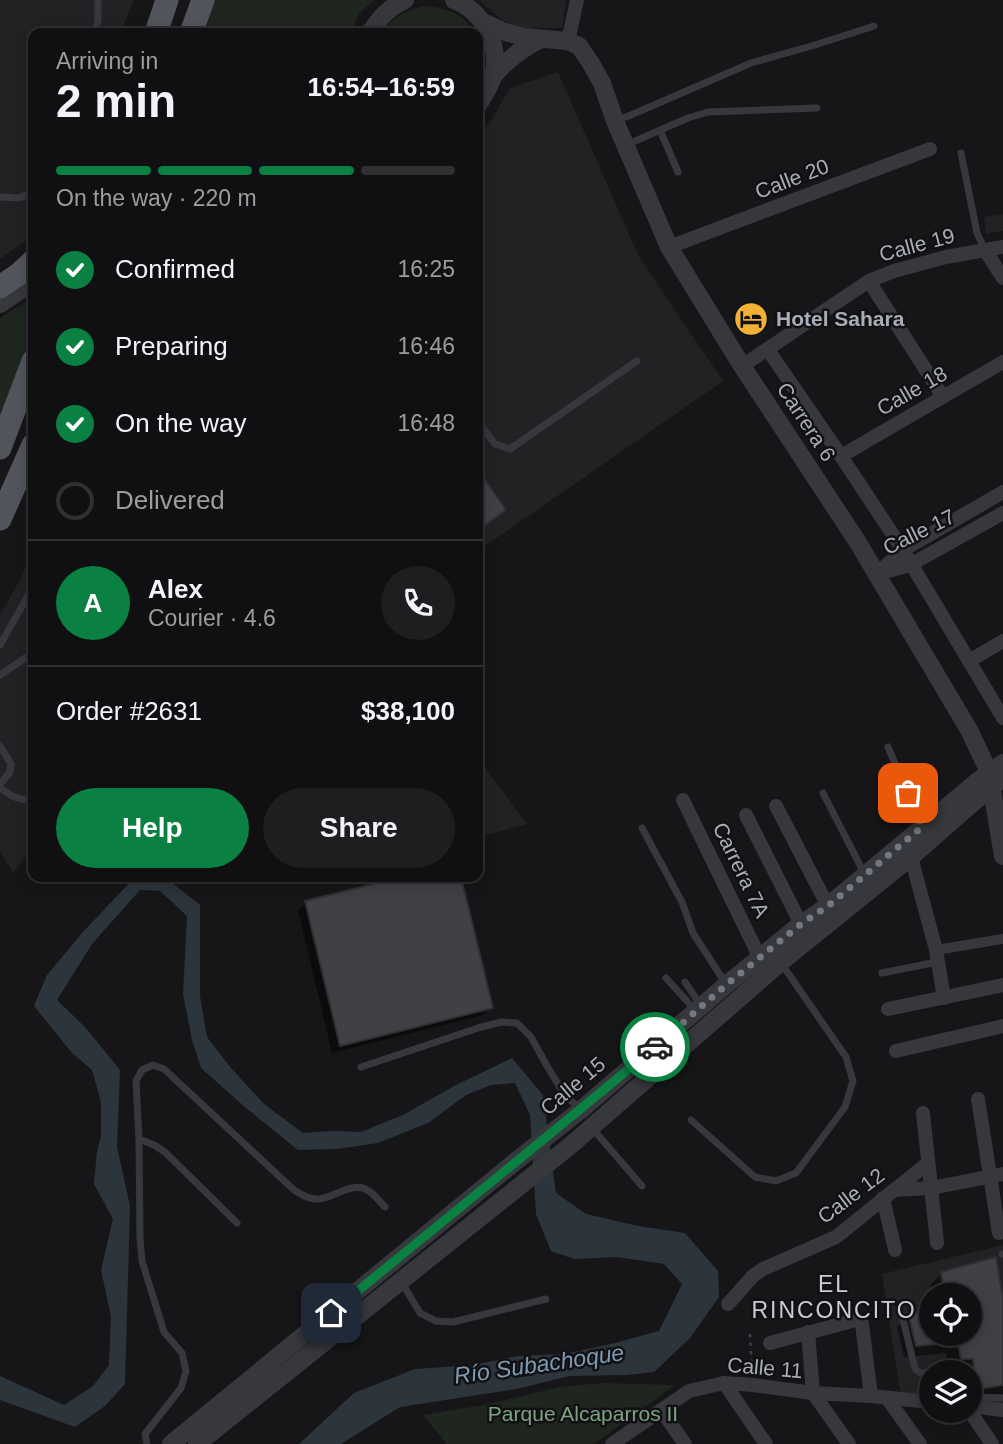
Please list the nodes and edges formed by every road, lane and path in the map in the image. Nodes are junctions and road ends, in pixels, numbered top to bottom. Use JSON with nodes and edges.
{"nodes":[{"id":1,"x":99,"y":0,"type":"edge"},
{"id":2,"x":167,"y":0,"type":"edge"},
{"id":3,"x":203,"y":0,"type":"edge"},
{"id":4,"x":405,"y":0,"type":"edge"},
{"id":5,"x":576,"y":0,"type":"edge"},
{"id":6,"x":457,"y":1,"type":"edge"},
{"id":7,"x":483,"y":22,"type":"junction"},
{"id":8,"x":874,"y":26,"type":"dead end"},
{"id":9,"x":96,"y":28,"type":"edge"},
{"id":10,"x":158,"y":28,"type":"edge"},
{"id":11,"x":193,"y":28,"type":"edge"},
{"id":12,"x":373,"y":28,"type":"edge"},
{"id":13,"x":545,"y":37,"type":"junction"},
{"id":14,"x":568,"y":40,"type":"junction"},
{"id":15,"x":494,"y":75,"type":"junction"},
{"id":16,"x":483,"y":98,"type":"edge"},
{"id":17,"x":817,"y":108,"type":"dead end"},
{"id":18,"x":615,"y":121,"type":"junction"},
{"id":19,"x":660,"y":130,"type":"junction"},
{"id":20,"x":625,"y":145,"type":"junction"},
{"id":21,"x":930,"y":149,"type":"dead end"},
{"id":22,"x":961,"y":153,"type":"dead end"},
{"id":23,"x":678,"y":173,"type":"dead end"},
{"id":24,"x":28,"y":194,"type":"edge"},
{"id":25,"x":0,"y":197,"type":"edge"},
{"id":26,"x":669,"y":247,"type":"junction"},
{"id":27,"x":1003,"y":247,"type":"edge"},
{"id":28,"x":985,"y":250,"type":"junction"},
{"id":29,"x":28,"y":266,"type":"edge"},
{"id":30,"x":1003,"y":278,"type":"edge"},
{"id":31,"x":869,"y":281,"type":"junction"},
{"id":32,"x":28,"y":285,"type":"edge"},
{"id":33,"x":0,"y":287,"type":"edge"},
{"id":34,"x":0,"y":304,"type":"edge"},
{"id":35,"x":768,"y":350,"type":"junction"},
{"id":36,"x":637,"y":361,"type":"dead end"},
{"id":37,"x":1003,"y":362,"type":"edge"},
{"id":38,"x":742,"y":366,"type":"junction"},
{"id":39,"x":28,"y":373,"type":"edge"},
{"id":40,"x":943,"y":397,"type":"junction"},
{"id":41,"x":483,"y":428,"type":"edge"},
{"id":42,"x":0,"y":448,"type":"edge"},
{"id":43,"x":28,"y":456,"type":"edge"},
{"id":44,"x":842,"y":456,"type":"junction"},
{"id":45,"x":1003,"y":492,"type":"edge"},
{"id":46,"x":1003,"y":513,"type":"edge"},
{"id":47,"x":0,"y":519,"type":"edge"},
{"id":48,"x":902,"y":550,"type":"junction"},
{"id":49,"x":910,"y":565,"type":"junction"},
{"id":50,"x":876,"y":575,"type":"junction"},
{"id":51,"x":28,"y":596,"type":"edge"},
{"id":52,"x":1003,"y":641,"type":"edge"},
{"id":53,"x":0,"y":645,"type":"edge"},
{"id":54,"x":28,"y":656,"type":"edge"},
{"id":55,"x":969,"y":661,"type":"junction"},
{"id":56,"x":0,"y":675,"type":"edge"},
{"id":57,"x":1003,"y":718,"type":"edge"},
{"id":58,"x":0,"y":746,"type":"edge"},
{"id":59,"x":888,"y":747,"type":"dead end"},
{"id":60,"x":997,"y":775,"type":"edge"},
{"id":61,"x":0,"y":786,"type":"edge"},
{"id":62,"x":823,"y":793,"type":"dead end"},
{"id":63,"x":683,"y":800,"type":"dead end"},
{"id":64,"x":28,"y":801,"type":"edge"},
{"id":65,"x":776,"y":806,"type":"dead end"},
{"id":66,"x":746,"y":815,"type":"dead end"},
{"id":67,"x":922,"y":827,"type":"junction"},
{"id":68,"x":642,"y":828,"type":"dead end"},
{"id":69,"x":1003,"y":856,"type":"edge"},
{"id":70,"x":911,"y":857,"type":"junction"},
{"id":71,"x":865,"y":874,"type":"junction"},
{"id":72,"x":828,"y":906,"type":"junction"},
{"id":73,"x":801,"y":924,"type":"junction"},
{"id":74,"x":1003,"y":939,"type":"edge"},
{"id":75,"x":771,"y":956,"type":"junction"},
{"id":76,"x":937,"y":956,"type":"junction"},
{"id":77,"x":882,"y":973,"type":"dead end"},
{"id":78,"x":666,"y":978,"type":"dead end"},
{"id":79,"x":685,"y":982,"type":"dead end"},
{"id":80,"x":726,"y":985,"type":"junction"},
{"id":81,"x":1003,"y":985,"type":"edge"},
{"id":82,"x":944,"y":998,"type":"junction"},
{"id":83,"x":699,"y":1009,"type":"junction"},
{"id":84,"x":888,"y":1009,"type":"dead end"},
{"id":85,"x":1003,"y":1026,"type":"edge"},
{"id":86,"x":896,"y":1051,"type":"dead end"},
{"id":87,"x":361,"y":1067,"type":"dead end"},
{"id":88,"x":978,"y":1099,"type":"dead end"},
{"id":89,"x":582,"y":1109,"type":"junction"},
{"id":90,"x":923,"y":1113,"type":"dead end"},
{"id":91,"x":691,"y":1120,"type":"dead end"},
{"id":92,"x":592,"y":1128,"type":"junction"},
{"id":93,"x":139,"y":1139,"type":"junction"},
{"id":94,"x":928,"y":1163,"type":"junction"},
{"id":95,"x":996,"y":1175,"type":"edge"},
{"id":96,"x":642,"y":1186,"type":"dead end"},
{"id":97,"x":931,"y":1188,"type":"junction"},
{"id":98,"x":889,"y":1194,"type":"junction"},
{"id":99,"x":385,"y":1207,"type":"dead end"},
{"id":100,"x":237,"y":1223,"type":"dead end"},
{"id":101,"x":999,"y":1233,"type":"dead end"},
{"id":102,"x":937,"y":1243,"type":"dead end"},
{"id":103,"x":895,"y":1250,"type":"dead end"},
{"id":104,"x":391,"y":1264,"type":"junction"},
{"id":105,"x":401,"y":1280,"type":"junction"},
{"id":106,"x":546,"y":1299,"type":"dead end"},
{"id":107,"x":727,"y":1304,"type":"dead end"},
{"id":108,"x":902,"y":1315,"type":"dead end"},
{"id":109,"x":808,"y":1332,"type":"junction"},
{"id":110,"x":750,"y":1334,"type":"dead end"},
{"id":111,"x":771,"y":1343,"type":"dead end"},
{"id":112,"x":919,"y":1372,"type":"edge"},
{"id":113,"x":724,"y":1383,"type":"junction"},
{"id":114,"x":753,"y":1385,"type":"junction"},
{"id":115,"x":813,"y":1393,"type":"junction"},
{"id":116,"x":871,"y":1396,"type":"junction"},
{"id":117,"x":982,"y":1397,"type":"edge"},
{"id":118,"x":887,"y":1398,"type":"junction"},
{"id":119,"x":1003,"y":1398,"type":"edge"},
{"id":120,"x":919,"y":1401,"type":"edge"},
{"id":121,"x":982,"y":1409,"type":"edge"},
{"id":122,"x":662,"y":1410,"type":"junction"},
{"id":123,"x":1003,"y":1410,"type":"edge"},
{"id":124,"x":979,"y":1423,"type":"edge"},
{"id":125,"x":614,"y":1443,"type":"edge"},
{"id":126,"x":147,"y":1444,"type":"edge"},
{"id":127,"x":171,"y":1444,"type":"edge"},
{"id":128,"x":197,"y":1444,"type":"edge"},
{"id":129,"x":685,"y":1444,"type":"edge"},
{"id":130,"x":766,"y":1444,"type":"edge"},
{"id":131,"x":849,"y":1444,"type":"edge"},
{"id":132,"x":920,"y":1444,"type":"edge"},
{"id":133,"x":992,"y":1444,"type":"edge"}],
"edges":[{"from":1,"to":9,"type":"lane"},
{"from":2,"to":10,"type":"main road"},
{"from":3,"to":11,"type":"main road"},
{"from":4,"to":12,"type":"street"},
{"from":5,"to":14,"type":"street"},
{"from":6,"to":7,"type":"street"},
{"from":7,"to":13,"type":"street"},
{"from":7,"to":15,"type":"street"},
{"from":8,"to":18,"type":"lane"},
{"from":13,"to":14,"type":"street"},
{"from":13,"to":15,"type":"street"},
{"from":14,"to":18,"type":"street","name":"Carrera 6"},
{"from":15,"to":16,"type":"street"},
{"from":17,"to":19,"type":"lane"},
{"from":18,"to":20,"type":"street","name":"Carrera 6"},
{"from":19,"to":20,"type":"lane"},
{"from":19,"to":23,"type":"lane"},
{"from":20,"to":26,"type":"street","name":"Carrera 6"},
{"from":21,"to":26,"type":"street","name":"Calle 20"},
{"from":22,"to":28,"type":"lane"},
{"from":24,"to":25,"type":"lane"},
{"from":26,"to":38,"type":"street","name":"Carrera 6"},
{"from":27,"to":28,"type":"street","name":"Calle 19"},
{"from":28,"to":30,"type":"street"},
{"from":28,"to":31,"type":"street","name":"Calle 19"},
{"from":29,"to":33,"type":"main road"},
{"from":31,"to":35,"type":"street","name":"Calle 19"},
{"from":31,"to":40,"type":"street"},
{"from":32,"to":34,"type":"street"},
{"from":35,"to":38,"type":"street","name":"Calle 19"},
{"from":35,"to":44,"type":"street","name":"Carrera 6"},
{"from":36,"to":41,"type":"lane"},
{"from":37,"to":40,"type":"street","name":"Calle 18"},
{"from":38,"to":50,"type":"street","name":"Carrera 6"},
{"from":39,"to":42,"type":"main road"},
{"from":40,"to":44,"type":"street","name":"Calle 18"},
{"from":43,"to":47,"type":"main road"},
{"from":44,"to":48,"type":"street","name":"Carrera 6"},
{"from":45,"to":48,"type":"street","name":"Calle 17"},
{"from":46,"to":49,"type":"street","name":"Calle 17"},
{"from":48,"to":49,"type":"street","name":"Carrera 6"},
{"from":48,"to":50,"type":"street","name":"Calle 17"},
{"from":49,"to":50,"type":"street","name":"Calle 17"},
{"from":49,"to":55,"type":"street","name":"Carrera 6"},
{"from":50,"to":60,"type":"street","name":"Carrera 6"},
{"from":51,"to":53,"type":"lane"},
{"from":52,"to":55,"type":"street"},
{"from":54,"to":56,"type":"lane"},
{"from":55,"to":57,"type":"street","name":"Carrera 6"},
{"from":58,"to":61,"type":"lane"},
{"from":59,"to":67,"type":"lane"},
{"from":60,"to":67,"type":"street","name":"Calle 15"},
{"from":60,"to":69,"type":"street","name":"Carrera 6"},
{"from":60,"to":70,"type":"street","name":"Calle 15"},
{"from":61,"to":64,"type":"lane"},
{"from":62,"to":71,"type":"lane"},
{"from":63,"to":75,"type":"street","name":"Carrera 7A"},
{"from":65,"to":72,"type":"street"},
{"from":66,"to":73,"type":"street"},
{"from":67,"to":71,"type":"street","name":"Calle 15"},
{"from":68,"to":80,"type":"lane"},
{"from":70,"to":75,"type":"street","name":"Calle 15"},
{"from":70,"to":76,"type":"street"},
{"from":71,"to":72,"type":"street","name":"Calle 15"},
{"from":72,"to":73,"type":"street","name":"Calle 15"},
{"from":73,"to":75,"type":"street","name":"Calle 15"},
{"from":74,"to":76,"type":"street"},
{"from":75,"to":80,"type":"street","name":"Calle 15"},
{"from":75,"to":91,"type":"lane"},
{"from":75,"to":92,"type":"street","name":"Calle 15"},
{"from":76,"to":77,"type":"lane"},
{"from":76,"to":82,"type":"street"},
{"from":78,"to":83,"type":"lane"},
{"from":79,"to":83,"type":"lane"},
{"from":80,"to":83,"type":"street","name":"Calle 15"},
{"from":81,"to":82,"type":"street"},
{"from":82,"to":84,"type":"street"},
{"from":83,"to":89,"type":"street","name":"Calle 15"},
{"from":85,"to":86,"type":"street"},
{"from":87,"to":89,"type":"lane"},
{"from":88,"to":95,"type":"street"},
{"from":89,"to":92,"type":"street"},
{"from":89,"to":104,"type":"street","name":"Calle 15"},
{"from":90,"to":94,"type":"street"},
{"from":92,"to":96,"type":"lane"},
{"from":92,"to":105,"type":"street","name":"Calle 15"},
{"from":93,"to":99,"type":"lane"},
{"from":93,"to":100,"type":"lane"},
{"from":93,"to":126,"type":"lane"},
{"from":94,"to":97,"type":"street"},
{"from":94,"to":98,"type":"street","name":"Calle 12"},
{"from":95,"to":97,"type":"street"},
{"from":95,"to":101,"type":"street"},
{"from":97,"to":98,"type":"street"},
{"from":97,"to":102,"type":"street"},
{"from":98,"to":103,"type":"street"},
{"from":98,"to":107,"type":"street","name":"Calle 12"},
{"from":104,"to":105,"type":"street"},
{"from":104,"to":127,"type":"street","name":"Calle 15"},
{"from":105,"to":106,"type":"lane"},
{"from":105,"to":128,"type":"street","name":"Calle 15"},
{"from":108,"to":112,"type":"lane"},
{"from":109,"to":111,"type":"street"},
{"from":109,"to":115,"type":"street"},
{"from":109,"to":116,"type":"street"},
{"from":110,"to":114,"type":"path"},
{"from":113,"to":114,"type":"street","name":"Calle 11"},
{"from":113,"to":122,"type":"street","name":"Calle 11"},
{"from":113,"to":130,"type":"street"},
{"from":114,"to":115,"type":"street","name":"Calle 11"},
{"from":115,"to":116,"type":"street","name":"Calle 11"},
{"from":115,"to":131,"type":"street"},
{"from":116,"to":118,"type":"street","name":"Calle 11"},
{"from":117,"to":119,"type":"lane"},
{"from":118,"to":120,"type":"street","name":"Calle 11"},
{"from":118,"to":132,"type":"street"},
{"from":121,"to":123,"type":"street"},
{"from":122,"to":125,"type":"street","name":"Calle 11"},
{"from":122,"to":129,"type":"street"},
{"from":124,"to":133,"type":"street"}]}
